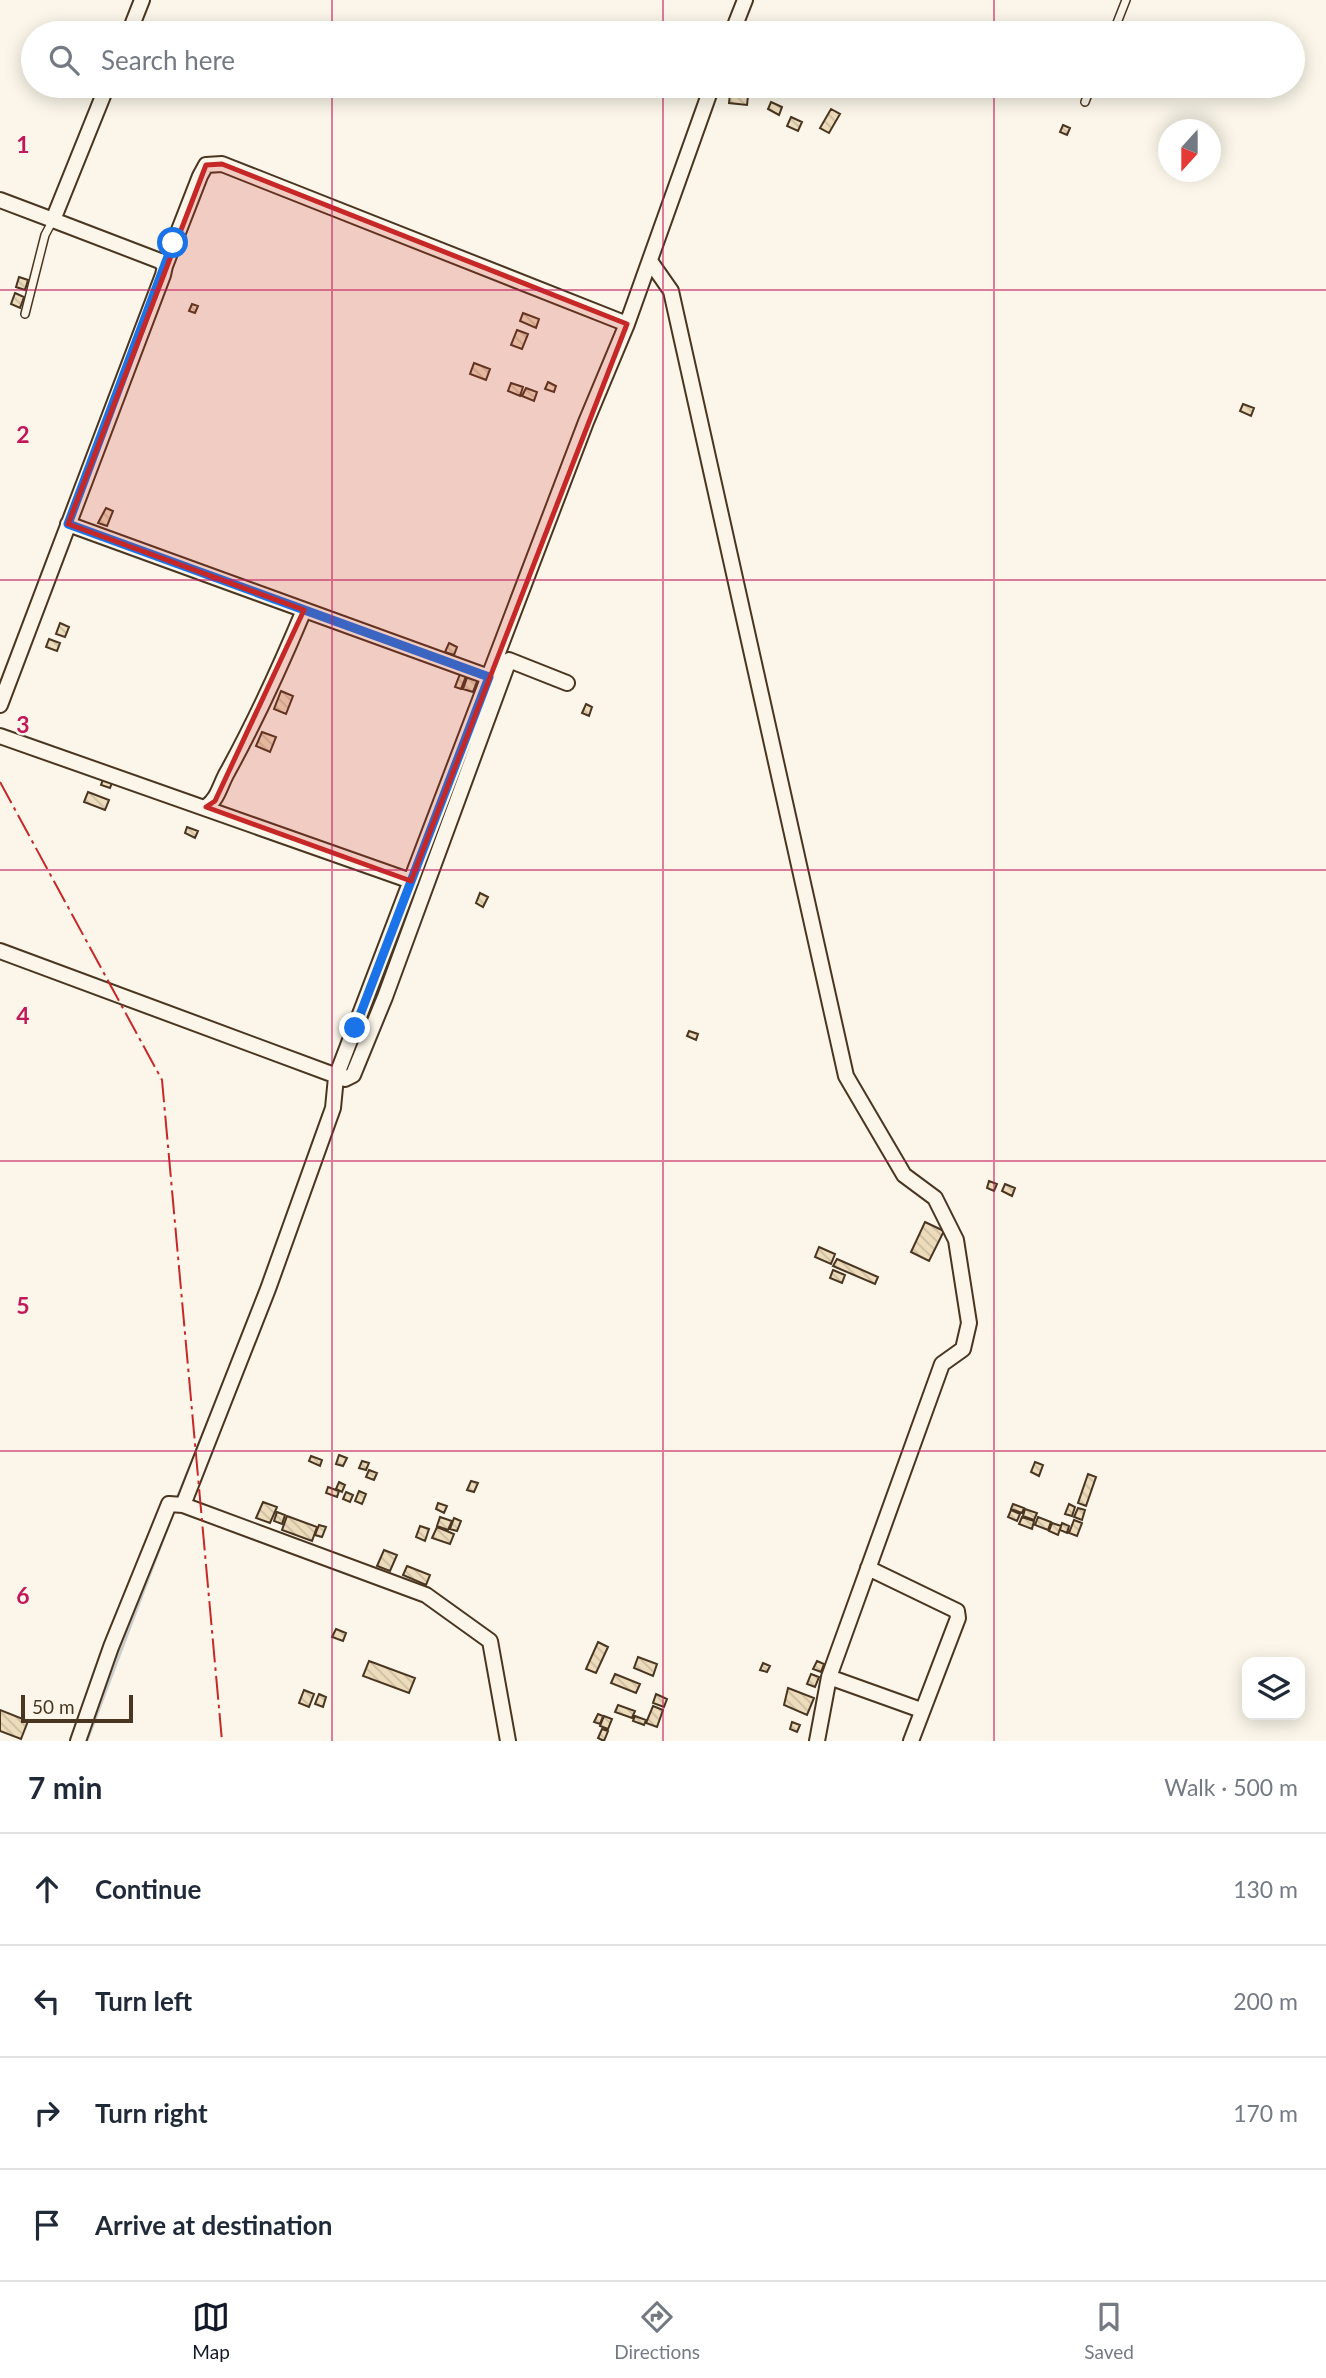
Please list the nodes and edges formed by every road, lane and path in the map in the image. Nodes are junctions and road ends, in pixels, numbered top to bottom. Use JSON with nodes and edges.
{"nodes":[{"id":1,"x":142,"y":0,"type":"edge"},
{"id":2,"x":746,"y":0,"type":"edge"},
{"id":3,"x":1126,"y":0,"type":"edge"},
{"id":4,"x":134,"y":21,"type":"edge"},
{"id":5,"x":737,"y":21,"type":"edge"},
{"id":6,"x":1118,"y":21,"type":"edge"},
{"id":7,"x":102,"y":98,"type":"edge"},
{"id":8,"x":708,"y":98,"type":"edge"},
{"id":9,"x":1086,"y":98,"type":"edge"},
{"id":10,"x":1084,"y":103,"type":"dead end"},
{"id":11,"x":0,"y":200,"type":"edge"},
{"id":12,"x":53,"y":220,"type":"junction"},
{"id":13,"x":650,"y":261,"type":"junction"},
{"id":14,"x":164,"y":266,"type":"junction"},
{"id":15,"x":25,"y":314,"type":"dead end"},
{"id":16,"x":627,"y":324,"type":"junction"},
{"id":17,"x":68,"y":524,"type":"junction"},
{"id":18,"x":304,"y":610,"type":"junction"},
{"id":19,"x":489,"y":677,"type":"junction"},
{"id":20,"x":567,"y":683,"type":"dead end"},
{"id":21,"x":0,"y":705,"type":"edge"},
{"id":22,"x":0,"y":736,"type":"edge"},
{"id":23,"x":206,"y":807,"type":"junction"},
{"id":24,"x":411,"y":881,"type":"junction"},
{"id":25,"x":0,"y":950,"type":"edge"},
{"id":26,"x":337,"y":1077,"type":"junction"},
{"id":27,"x":176,"y":1505,"type":"junction"},
{"id":28,"x":868,"y":1568,"type":"junction"},
{"id":29,"x":829,"y":1677,"type":"junction"},
{"id":30,"x":922,"y":1710,"type":"junction"},
{"id":31,"x":78,"y":1741,"type":"edge"},
{"id":32,"x":508,"y":1741,"type":"edge"},
{"id":33,"x":817,"y":1741,"type":"edge"},
{"id":34,"x":911,"y":1741,"type":"edge"}],
"edges":[{"from":1,"to":4,"type":"street"},
{"from":2,"to":5,"type":"street"},
{"from":3,"to":6,"type":"lane"},
{"from":7,"to":12,"type":"street"},
{"from":8,"to":13,"type":"street"},
{"from":9,"to":10,"type":"lane"},
{"from":11,"to":12,"type":"street"},
{"from":12,"to":14,"type":"street"},
{"from":12,"to":15,"type":"lane"},
{"from":13,"to":16,"type":"street"},
{"from":13,"to":28,"type":"street"},
{"from":14,"to":16,"type":"street"},
{"from":14,"to":17,"type":"street"},
{"from":16,"to":19,"type":"street"},
{"from":17,"to":18,"type":"street"},
{"from":17,"to":21,"type":"street"},
{"from":18,"to":19,"type":"street"},
{"from":18,"to":23,"type":"street"},
{"from":19,"to":24,"type":"street"},
{"from":20,"to":26,"type":"street"},
{"from":22,"to":23,"type":"street"},
{"from":23,"to":24,"type":"street"},
{"from":24,"to":26,"type":"street"},
{"from":25,"to":26,"type":"street"},
{"from":26,"to":27,"type":"street"},
{"from":27,"to":31,"type":"street"},
{"from":27,"to":32,"type":"street"},
{"from":28,"to":29,"type":"street"},
{"from":28,"to":30,"type":"street"},
{"from":29,"to":30,"type":"street"},
{"from":29,"to":33,"type":"street"},
{"from":30,"to":34,"type":"street"}]}
